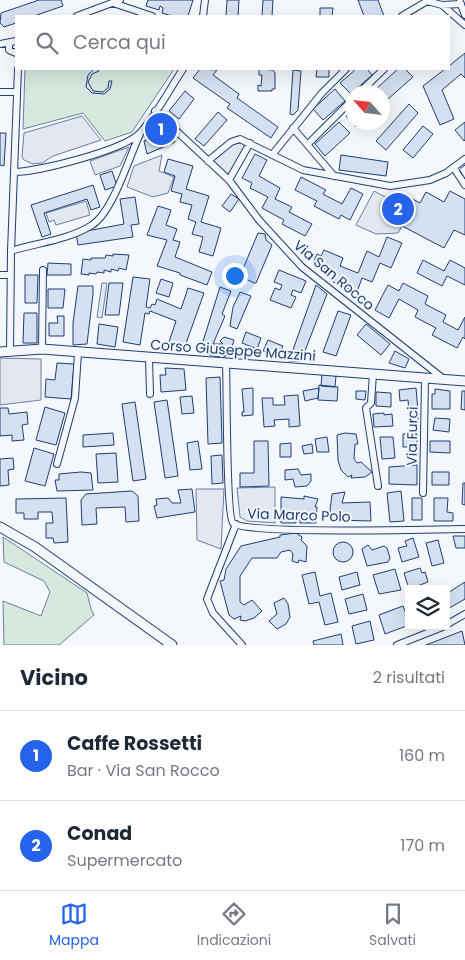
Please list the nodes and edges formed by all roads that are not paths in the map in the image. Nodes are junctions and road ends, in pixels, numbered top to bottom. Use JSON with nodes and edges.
{"nodes":[{"id":1,"x":120,"y":0,"type":"edge"},
{"id":2,"x":205,"y":0,"type":"edge"},
{"id":3,"x":428,"y":0,"type":"edge"},
{"id":4,"x":450,"y":0,"type":"edge"},
{"id":5,"x":460,"y":2,"type":"edge"},
{"id":6,"x":113,"y":3,"type":"junction"},
{"id":7,"x":442,"y":5,"type":"junction"},
{"id":8,"x":81,"y":15,"type":"edge"},
{"id":9,"x":149,"y":15,"type":"edge"},
{"id":10,"x":203,"y":15,"type":"edge"},
{"id":11,"x":404,"y":15,"type":"edge"},
{"id":12,"x":465,"y":15,"type":"edge"},
{"id":13,"x":465,"y":25,"type":"edge"},
{"id":14,"x":0,"y":45,"type":"edge"},
{"id":15,"x":14,"y":47,"type":"edge"},
{"id":16,"x":18,"y":70,"type":"edge"},
{"id":17,"x":182,"y":70,"type":"edge"},
{"id":18,"x":345,"y":70,"type":"edge"},
{"id":19,"x":383,"y":70,"type":"edge"},
{"id":20,"x":367,"y":85,"type":"edge"},
{"id":21,"x":0,"y":92,"type":"edge"},
{"id":22,"x":16,"y":92,"type":"junction"},
{"id":23,"x":345,"y":107,"type":"edge"},
{"id":24,"x":156,"y":111,"type":"junction"},
{"id":25,"x":293,"y":128,"type":"junction"},
{"id":26,"x":140,"y":132,"type":"junction"},
{"id":27,"x":250,"y":143,"type":"junction"},
{"id":28,"x":308,"y":144,"type":"junction"},
{"id":29,"x":272,"y":155,"type":"junction"},
{"id":30,"x":465,"y":159,"type":"edge"},
{"id":31,"x":208,"y":161,"type":"junction"},
{"id":32,"x":454,"y":168,"type":"junction"},
{"id":33,"x":14,"y":172,"type":"junction"},
{"id":34,"x":334,"y":176,"type":"junction"},
{"id":35,"x":229,"y":180,"type":"junction"},
{"id":36,"x":465,"y":185,"type":"edge"},
{"id":37,"x":10,"y":250,"type":"junction"},
{"id":38,"x":43,"y":270,"type":"dead end"},
{"id":39,"x":0,"y":275,"type":"edge"},
{"id":40,"x":10,"y":275,"type":"junction"},
{"id":41,"x":42,"y":349,"type":"junction"},
{"id":42,"x":10,"y":351,"type":"junction"},
{"id":43,"x":0,"y":352,"type":"edge"},
{"id":44,"x":78,"y":353,"type":"junction"},
{"id":45,"x":149,"y":358,"type":"junction"},
{"id":46,"x":226,"y":364,"type":"junction"},
{"id":47,"x":373,"y":374,"type":"junction"},
{"id":48,"x":425,"y":379,"type":"junction"},
{"id":49,"x":445,"y":380,"type":"junction"},
{"id":50,"x":465,"y":381,"type":"edge"},
{"id":51,"x":150,"y":394,"type":"dead end"},
{"id":52,"x":57,"y":464,"type":"dead end"},
{"id":53,"x":378,"y":486,"type":"dead end"},
{"id":54,"x":423,"y":493,"type":"dead end"},
{"id":55,"x":236,"y":524,"type":"junction"},
{"id":56,"x":0,"y":527,"type":"edge"},
{"id":57,"x":465,"y":529,"type":"edge"},
{"id":58,"x":465,"y":614,"type":"edge"},
{"id":59,"x":450,"y":623,"type":"edge"},
{"id":60,"x":436,"y":630,"type":"edge"},
{"id":61,"x":172,"y":645,"type":"edge"},
{"id":62,"x":242,"y":645,"type":"edge"},
{"id":63,"x":397,"y":645,"type":"edge"}],
"edges":[{"from":1,"to":6,"type":"street"},
{"from":2,"to":10,"type":"street"},
{"from":3,"to":7,"type":"street"},
{"from":3,"to":11,"type":"street"},
{"from":4,"to":5,"type":"street"},
{"from":5,"to":7,"type":"street"},
{"from":5,"to":12,"type":"street"},
{"from":6,"to":8,"type":"street"},
{"from":6,"to":9,"type":"street"},
{"from":7,"to":13,"type":"street"},
{"from":14,"to":15,"type":"street"},
{"from":16,"to":22,"type":"street"},
{"from":17,"to":24,"type":"street"},
{"from":18,"to":25,"type":"street"},
{"from":19,"to":20,"type":"street"},
{"from":21,"to":22,"type":"street"},
{"from":22,"to":33,"type":"street"},
{"from":23,"to":28,"type":"street"},
{"from":24,"to":26,"type":"street"},
{"from":24,"to":31,"type":"street","name":"Via San Rocco"},
{"from":25,"to":28,"type":"street"},
{"from":25,"to":29,"type":"street"},
{"from":26,"to":33,"type":"street"},
{"from":26,"to":37,"type":"street"},
{"from":27,"to":29,"type":"street"},
{"from":27,"to":31,"type":"street"},
{"from":27,"to":35,"type":"street"},
{"from":28,"to":34,"type":"street"},
{"from":29,"to":34,"type":"street"},
{"from":30,"to":32,"type":"street"},
{"from":31,"to":35,"type":"street","name":"Via San Rocco"},
{"from":32,"to":34,"type":"street"},
{"from":32,"to":36,"type":"street"},
{"from":33,"to":37,"type":"street"},
{"from":35,"to":49,"type":"street","name":"Via San Rocco"},
{"from":37,"to":40,"type":"street"},
{"from":38,"to":41,"type":"street"},
{"from":39,"to":40,"type":"street"},
{"from":40,"to":42,"type":"street"},
{"from":41,"to":42,"type":"main road","name":"Corso Giuseppe Mazzini"},
{"from":41,"to":44,"type":"main road","name":"Corso Giuseppe Mazzini"},
{"from":42,"to":43,"type":"main road","name":"Corso Giuseppe Mazzini"},
{"from":44,"to":45,"type":"main road","name":"Corso Giuseppe Mazzini"},
{"from":44,"to":52,"type":"street"},
{"from":45,"to":46,"type":"main road","name":"Corso Giuseppe Mazzini"},
{"from":45,"to":51,"type":"street"},
{"from":46,"to":47,"type":"main road","name":"Corso Giuseppe Mazzini"},
{"from":46,"to":55,"type":"street","name":"Via Marco Polo"},
{"from":47,"to":48,"type":"main road","name":"Corso Giuseppe Mazzini"},
{"from":47,"to":53,"type":"street"},
{"from":48,"to":49,"type":"main road","name":"Corso Giuseppe Mazzini"},
{"from":48,"to":54,"type":"street","name":"Via Furci"},
{"from":49,"to":50,"type":"main road","name":"Corso Giuseppe Mazzini"},
{"from":55,"to":57,"type":"street","name":"Via Marco Polo"},
{"from":55,"to":62,"type":"street"},
{"from":56,"to":61,"type":"main road"},
{"from":58,"to":59,"type":"street"},
{"from":60,"to":63,"type":"street"}]}
